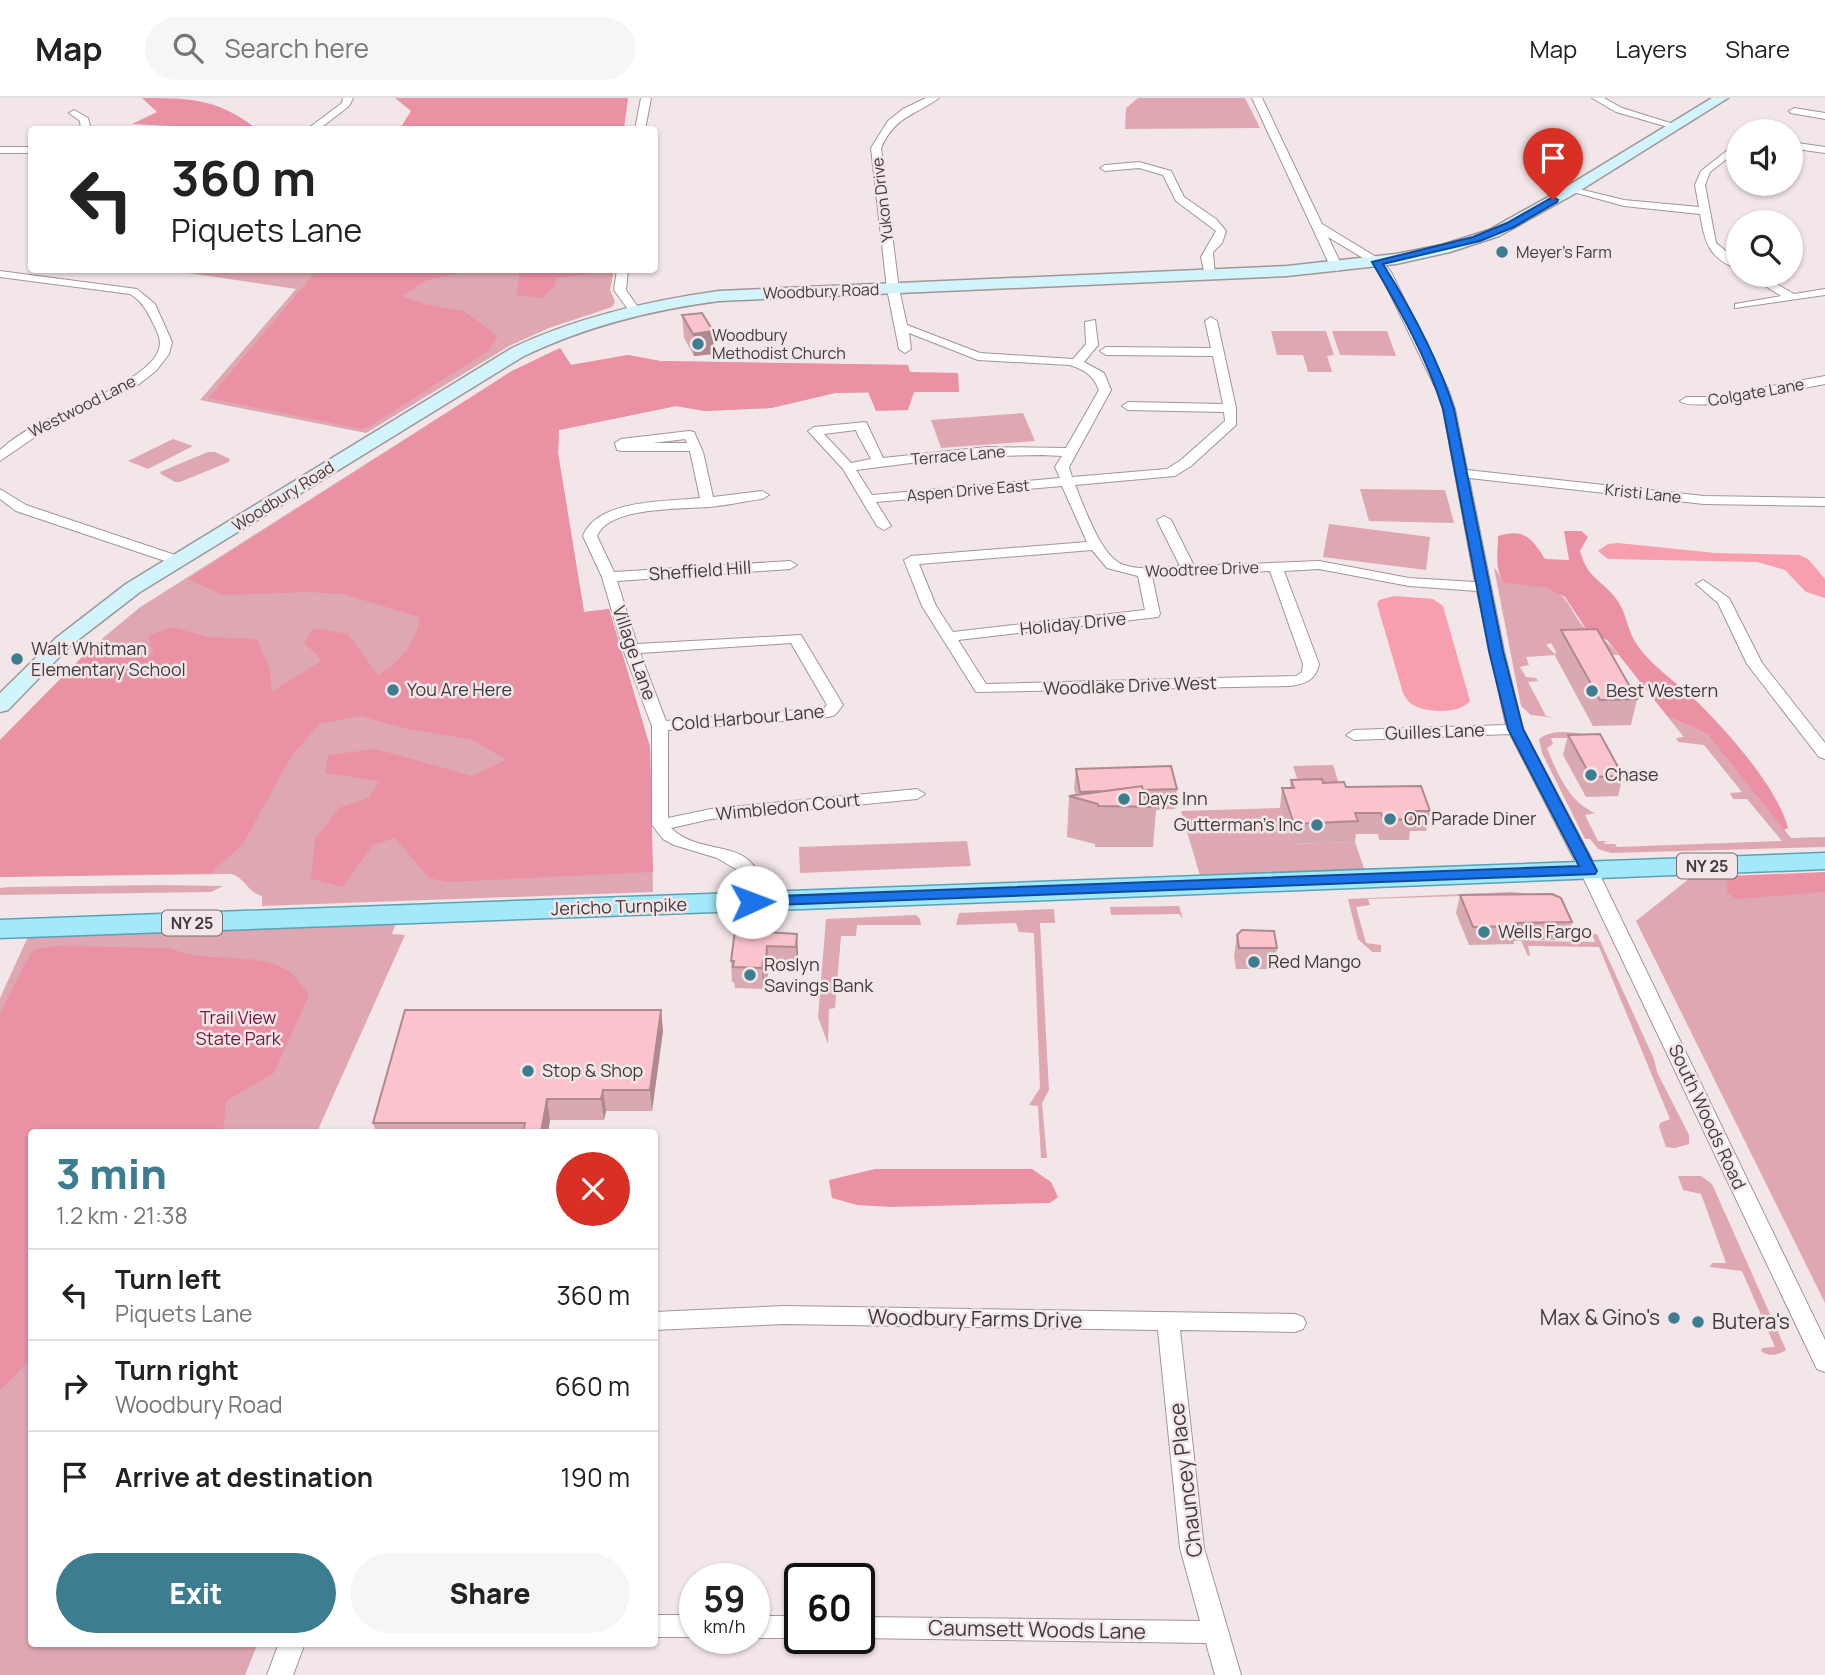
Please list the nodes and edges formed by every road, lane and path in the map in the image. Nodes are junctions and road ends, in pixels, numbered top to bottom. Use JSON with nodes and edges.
{"nodes":[{"id":1,"x":348,"y":98,"type":"edge"},
{"id":2,"x":646,"y":98,"type":"edge"},
{"id":3,"x":934,"y":98,"type":"edge"},
{"id":4,"x":1257,"y":98,"type":"edge"},
{"id":5,"x":1597,"y":98,"type":"edge"},
{"id":6,"x":1721,"y":98,"type":"edge"},
{"id":7,"x":1794,"y":111,"type":"dead end"},
{"id":8,"x":74,"y":113,"type":"dead end"},
{"id":9,"x":1825,"y":116,"type":"edge"},
{"id":10,"x":86,"y":126,"type":"edge"},
{"id":11,"x":316,"y":126,"type":"edge"},
{"id":12,"x":641,"y":126,"type":"edge"},
{"id":13,"x":1675,"y":126,"type":"junction"},
{"id":14,"x":1803,"y":147,"type":"edge"},
{"id":15,"x":0,"y":150,"type":"edge"},
{"id":16,"x":28,"y":150,"type":"edge"},
{"id":17,"x":1825,"y":150,"type":"edge"},
{"id":18,"x":1726,"y":152,"type":"edge"},
{"id":19,"x":1105,"y":168,"type":"dead end"},
{"id":20,"x":1571,"y":190,"type":"junction"},
{"id":21,"x":1705,"y":211,"type":"junction"},
{"id":22,"x":1317,"y":226,"type":"junction"},
{"id":23,"x":1726,"y":258,"type":"edge"},
{"id":24,"x":1377,"y":262,"type":"junction"},
{"id":25,"x":1337,"y":268,"type":"junction"},
{"id":26,"x":622,"y":273,"type":"edge"},
{"id":27,"x":0,"y":274,"type":"edge"},
{"id":28,"x":1211,"y":275,"type":"junction"},
{"id":29,"x":1775,"y":287,"type":"edge"},
{"id":30,"x":893,"y":289,"type":"junction"},
{"id":31,"x":1825,"y":292,"type":"edge"},
{"id":32,"x":1791,"y":296,"type":"junction"},
{"id":33,"x":1739,"y":306,"type":"dead end"},
{"id":34,"x":634,"y":310,"type":"junction"},
{"id":35,"x":1211,"y":321,"type":"dead end"},
{"id":36,"x":1091,"y":322,"type":"dead end"},
{"id":37,"x":902,"y":328,"type":"junction"},
{"id":38,"x":905,"y":349,"type":"dead end"},
{"id":39,"x":1106,"y":351,"type":"dead end"},
{"id":40,"x":1217,"y":352,"type":"junction"},
{"id":41,"x":1077,"y":362,"type":"junction"},
{"id":42,"x":1825,"y":380,"type":"edge"},
{"id":43,"x":1686,"y":401,"type":"dead end"},
{"id":44,"x":1128,"y":406,"type":"dead end"},
{"id":45,"x":1230,"y":408,"type":"junction"},
{"id":46,"x":695,"y":447,"type":"dead end"},
{"id":47,"x":1069,"y":452,"type":"junction"},
{"id":48,"x":0,"y":457,"type":"edge"},
{"id":49,"x":879,"y":461,"type":"junction"},
{"id":50,"x":848,"y":467,"type":"junction"},
{"id":51,"x":1462,"y":473,"type":"junction"},
{"id":52,"x":1067,"y":482,"type":"junction"},
{"id":53,"x":0,"y":493,"type":"edge"},
{"id":54,"x":762,"y":495,"type":"dead end"},
{"id":55,"x":868,"y":499,"type":"junction"},
{"id":56,"x":1825,"y":502,"type":"edge"},
{"id":57,"x":708,"y":503,"type":"junction"},
{"id":58,"x":1164,"y":520,"type":"dead end"},
{"id":59,"x":884,"y":526,"type":"dead end"},
{"id":60,"x":1096,"y":545,"type":"junction"},
{"id":61,"x":179,"y":561,"type":"junction"},
{"id":62,"x":790,"y":565,"type":"dead end"},
{"id":63,"x":1275,"y":566,"type":"junction"},
{"id":64,"x":1189,"y":570,"type":"junction"},
{"id":65,"x":1144,"y":572,"type":"junction"},
{"id":66,"x":609,"y":578,"type":"junction"},
{"id":67,"x":1483,"y":582,"type":"junction"},
{"id":68,"x":1703,"y":584,"type":"dead end"},
{"id":69,"x":949,"y":637,"type":"junction"},
{"id":70,"x":631,"y":649,"type":"junction"},
{"id":71,"x":0,"y":705,"type":"edge"},
{"id":72,"x":660,"y":726,"type":"junction"},
{"id":73,"x":1516,"y":729,"type":"junction"},
{"id":74,"x":1354,"y":735,"type":"dead end"},
{"id":75,"x":1825,"y":754,"type":"edge"},
{"id":76,"x":917,"y":794,"type":"dead end"},
{"id":77,"x":660,"y":825,"type":"junction"},
{"id":78,"x":1825,"y":861,"type":"edge"},
{"id":79,"x":1589,"y":871,"type":"junction"},
{"id":80,"x":752,"y":902,"type":"junction"},
{"id":81,"x":0,"y":929,"type":"edge"},
{"id":82,"x":658,"y":1321,"type":"edge"},
{"id":83,"x":1168,"y":1322,"type":"junction"},
{"id":84,"x":1295,"y":1323,"type":"dead end"},
{"id":85,"x":1825,"y":1363,"type":"edge"},
{"id":86,"x":658,"y":1626,"type":"edge"},
{"id":87,"x":679,"y":1626,"type":"edge"},
{"id":88,"x":875,"y":1628,"type":"edge"},
{"id":89,"x":1214,"y":1632,"type":"junction"},
{"id":90,"x":290,"y":1647,"type":"edge"},
{"id":91,"x":280,"y":1675,"type":"edge"},
{"id":92,"x":1228,"y":1675,"type":"edge"}],
"edges":[{"from":1,"to":11,"type":"street"},
{"from":2,"to":12,"type":"street"},
{"from":3,"to":30,"type":"street","name":"Yukon Drive"},
{"from":4,"to":22,"type":"street"},
{"from":5,"to":13,"type":"street"},
{"from":6,"to":13,"type":"main road","name":"Woodbury Road"},
{"from":7,"to":9,"type":"street"},
{"from":8,"to":10,"type":"street"},
{"from":13,"to":20,"type":"main road","name":"Woodbury Road"},
{"from":14,"to":17,"type":"street"},
{"from":15,"to":16,"type":"street"},
{"from":18,"to":21,"type":"street"},
{"from":19,"to":28,"type":"street"},
{"from":20,"to":21,"type":"street"},
{"from":20,"to":24,"type":"main road","name":"Woodbury Road"},
{"from":21,"to":23,"type":"street"},
{"from":22,"to":24,"type":"street"},
{"from":22,"to":25,"type":"street"},
{"from":24,"to":25,"type":"main road","name":"Woodbury Road"},
{"from":24,"to":51,"type":"street","name":"South Woods Road"},
{"from":25,"to":28,"type":"main road","name":"Woodbury Road"},
{"from":26,"to":34,"type":"street"},
{"from":27,"to":48,"type":"street","name":"Westwood Lane"},
{"from":28,"to":30,"type":"main road","name":"Woodbury Road"},
{"from":29,"to":32,"type":"street"},
{"from":30,"to":34,"type":"main road","name":"Woodbury Road"},
{"from":30,"to":37,"type":"street"},
{"from":31,"to":32,"type":"street"},
{"from":32,"to":33,"type":"street"},
{"from":34,"to":61,"type":"main road","name":"Woodbury Road"},
{"from":35,"to":40,"type":"street"},
{"from":36,"to":41,"type":"street"},
{"from":37,"to":38,"type":"street"},
{"from":37,"to":41,"type":"street"},
{"from":39,"to":40,"type":"street"},
{"from":40,"to":45,"type":"street"},
{"from":41,"to":47,"type":"street","name":"Woodtree Drive"},
{"from":42,"to":43,"type":"street","name":"Colgate Lane"},
{"from":44,"to":45,"type":"street"},
{"from":45,"to":52,"type":"street","name":"Aspen Drive East"},
{"from":46,"to":57,"type":"street"},
{"from":47,"to":49,"type":"street","name":"Terrace Lane"},
{"from":47,"to":52,"type":"street","name":"Woodtree Drive"},
{"from":49,"to":50,"type":"street","name":"Terrace Lane"},
{"from":49,"to":50,"type":"street"},
{"from":50,"to":55,"type":"street"},
{"from":51,"to":56,"type":"street","name":"Kristi Lane"},
{"from":51,"to":67,"type":"street","name":"South Woods Road"},
{"from":52,"to":55,"type":"street","name":"Aspen Drive East"},
{"from":52,"to":60,"type":"street","name":"Woodtree Drive"},
{"from":53,"to":61,"type":"street"},
{"from":54,"to":57,"type":"street","name":"Village Lane"},
{"from":55,"to":59,"type":"street"},
{"from":57,"to":66,"type":"street","name":"Village Lane"},
{"from":58,"to":64,"type":"street"},
{"from":60,"to":65,"type":"street","name":"Woodtree Drive"},
{"from":60,"to":69,"type":"street","name":"Woodlake Drive West"},
{"from":61,"to":71,"type":"main road","name":"Woodbury Road"},
{"from":62,"to":66,"type":"street","name":"Sheffield Hill"},
{"from":63,"to":64,"type":"street","name":"Woodtree Drive"},
{"from":63,"to":67,"type":"street","name":"Woodtree Drive"},
{"from":63,"to":69,"type":"street","name":"Woodlake Drive West"},
{"from":64,"to":65,"type":"street","name":"Woodtree Drive"},
{"from":65,"to":69,"type":"street","name":"Holiday Drive"},
{"from":66,"to":70,"type":"street","name":"Village Lane"},
{"from":67,"to":73,"type":"street","name":"South Woods Road"},
{"from":68,"to":75,"type":"street"},
{"from":70,"to":72,"type":"street","name":"Village Lane"},
{"from":70,"to":72,"type":"street","name":"Cold Harbour Lane"},
{"from":72,"to":77,"type":"street","name":"Village Lane"},
{"from":73,"to":74,"type":"street","name":"Guilles Lane"},
{"from":73,"to":79,"type":"street","name":"South Woods Road"},
{"from":76,"to":77,"type":"street","name":"Wimbledon Court"},
{"from":77,"to":80,"type":"street"},
{"from":78,"to":79,"type":"main road","name":"Jericho Turnpike","number":"NY 25"},
{"from":79,"to":80,"type":"main road","name":"Jericho Turnpike","number":"NY 25"},
{"from":79,"to":85,"type":"street","name":"South Woods Road"},
{"from":80,"to":81,"type":"main road","name":"Jericho Turnpike","number":"NY 25"},
{"from":82,"to":83,"type":"street","name":"Woodbury Farms Drive"},
{"from":83,"to":84,"type":"street","name":"Woodbury Farms Drive"},
{"from":83,"to":89,"type":"street","name":"Chauncey Place"},
{"from":86,"to":87,"type":"street"},
{"from":88,"to":89,"type":"street","name":"Caumsett Woods Lane"},
{"from":89,"to":92,"type":"street","name":"Chauncey Place"},
{"from":90,"to":91,"type":"street"}]}
